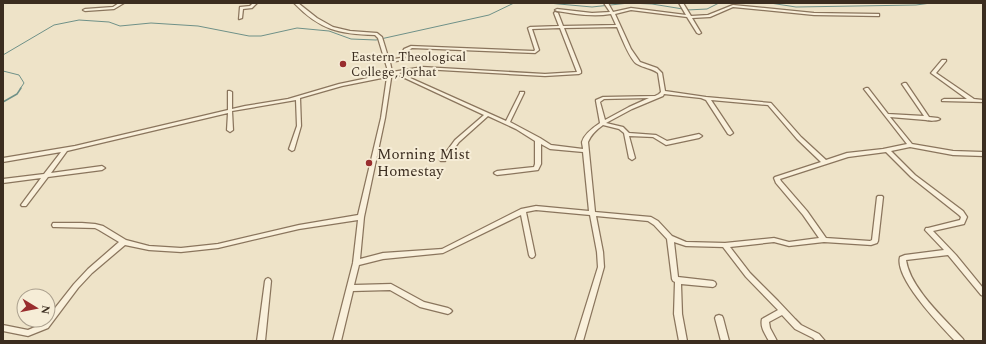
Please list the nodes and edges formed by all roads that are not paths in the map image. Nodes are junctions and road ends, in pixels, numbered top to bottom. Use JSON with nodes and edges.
{"nodes":[{"id":1,"x":122,"y":3,"type":"edge"},
{"id":2,"x":255,"y":3,"type":"edge"},
{"id":3,"x":296,"y":3,"type":"edge"},
{"id":4,"x":606,"y":3,"type":"edge"},
{"id":5,"x":682,"y":4,"type":"edge"},
{"id":6,"x":85,"y":10,"type":"dead end"},
{"id":7,"x":612,"y":12,"type":"junction"},
{"id":8,"x":878,"y":15,"type":"dead end"},
{"id":9,"x":689,"y":16,"type":"junction"},
{"id":10,"x":240,"y":18,"type":"dead end"},
{"id":11,"x":619,"y":26,"type":"junction"},
{"id":12,"x":560,"y":27,"type":"junction"},
{"id":13,"x":699,"y":33,"type":"dead end"},
{"id":14,"x":388,"y":61,"type":"junction"},
{"id":15,"x":944,"y":61,"type":"dead end"},
{"id":16,"x":391,"y":73,"type":"junction"},
{"id":17,"x":904,"y":84,"type":"dead end"},
{"id":18,"x":866,"y":89,"type":"dead end"},
{"id":19,"x":230,"y":92,"type":"dead end"},
{"id":20,"x":522,"y":92,"type":"dead end"},
{"id":21,"x":663,"y":92,"type":"junction"},
{"id":22,"x":658,"y":96,"type":"junction"},
{"id":23,"x":298,"y":97,"type":"junction"},
{"id":24,"x":706,"y":98,"type":"junction"},
{"id":25,"x":944,"y":100,"type":"dead end"},
{"id":26,"x":973,"y":101,"type":"junction"},
{"id":27,"x":983,"y":101,"type":"edge"},
{"id":28,"x":230,"y":111,"type":"junction"},
{"id":29,"x":488,"y":115,"type":"junction"},
{"id":30,"x":888,"y":115,"type":"junction"},
{"id":31,"x":928,"y":119,"type":"junction"},
{"id":32,"x":938,"y":119,"type":"dead end"},
{"id":33,"x":507,"y":123,"type":"junction"},
{"id":34,"x":603,"y":124,"type":"junction"},
{"id":35,"x":230,"y":130,"type":"dead end"},
{"id":36,"x":730,"y":133,"type":"dead end"},
{"id":37,"x":627,"y":134,"type":"junction"},
{"id":38,"x":699,"y":136,"type":"dead end"},
{"id":39,"x":538,"y":139,"type":"junction"},
{"id":40,"x":910,"y":145,"type":"junction"},
{"id":41,"x":292,"y":149,"type":"dead end"},
{"id":42,"x":887,"y":150,"type":"junction"},
{"id":43,"x":64,"y":151,"type":"junction"},
{"id":44,"x":586,"y":151,"type":"junction"},
{"id":45,"x":983,"y":154,"type":"edge"},
{"id":46,"x":632,"y":158,"type":"dead end"},
{"id":47,"x":3,"y":160,"type":"edge"},
{"id":48,"x":443,"y":160,"type":"dead end"},
{"id":49,"x":825,"y":162,"type":"junction"},
{"id":50,"x":102,"y":168,"type":"dead end"},
{"id":51,"x":497,"y":173,"type":"dead end"},
{"id":52,"x":47,"y":175,"type":"junction"},
{"id":53,"x":3,"y":180,"type":"edge"},
{"id":54,"x":880,"y":197,"type":"dead end"},
{"id":55,"x":24,"y":205,"type":"dead end"},
{"id":56,"x":523,"y":211,"type":"junction"},
{"id":57,"x":592,"y":212,"type":"junction"},
{"id":58,"x":362,"y":217,"type":"junction"},
{"id":59,"x":55,"y":225,"type":"dead end"},
{"id":60,"x":670,"y":238,"type":"junction"},
{"id":61,"x":824,"y":240,"type":"junction"},
{"id":62,"x":124,"y":242,"type":"junction"},
{"id":63,"x":725,"y":244,"type":"junction"},
{"id":64,"x":949,"y":252,"type":"junction"},
{"id":65,"x":532,"y":255,"type":"dead end"},
{"id":66,"x":356,"y":263,"type":"junction"},
{"id":67,"x":268,"y":281,"type":"dead end"},
{"id":68,"x":678,"y":281,"type":"junction"},
{"id":69,"x":713,"y":284,"type":"dead end"},
{"id":70,"x":350,"y":288,"type":"junction"},
{"id":71,"x":983,"y":293,"type":"edge"},
{"id":72,"x":448,"y":311,"type":"dead end"},
{"id":73,"x":783,"y":311,"type":"junction"},
{"id":74,"x":719,"y":318,"type":"dead end"},
{"id":75,"x":3,"y":328,"type":"edge"},
{"id":76,"x":261,"y":341,"type":"edge"},
{"id":77,"x":337,"y":341,"type":"edge"},
{"id":78,"x":579,"y":341,"type":"edge"},
{"id":79,"x":682,"y":341,"type":"edge"},
{"id":80,"x":725,"y":341,"type":"edge"},
{"id":81,"x":773,"y":341,"type":"edge"},
{"id":82,"x":821,"y":341,"type":"edge"},
{"id":83,"x":960,"y":341,"type":"edge"}],
"edges":[{"from":1,"to":6,"type":"street"},
{"from":2,"to":10,"type":"street"},
{"from":3,"to":14,"type":"street"},
{"from":4,"to":7,"type":"street"},
{"from":5,"to":9,"type":"street"},
{"from":7,"to":9,"type":"street"},
{"from":7,"to":11,"type":"street"},
{"from":7,"to":12,"type":"street"},
{"from":8,"to":9,"type":"street"},
{"from":9,"to":13,"type":"street"},
{"from":11,"to":12,"type":"street"},
{"from":11,"to":21,"type":"street"},
{"from":12,"to":14,"type":"street"},
{"from":12,"to":16,"type":"street"},
{"from":14,"to":16,"type":"street"},
{"from":15,"to":26,"type":"street"},
{"from":16,"to":23,"type":"street"},
{"from":16,"to":29,"type":"street"},
{"from":16,"to":58,"type":"street"},
{"from":17,"to":31,"type":"street"},
{"from":18,"to":30,"type":"street"},
{"from":19,"to":28,"type":"street"},
{"from":20,"to":33,"type":"street"},
{"from":21,"to":22,"type":"street"},
{"from":21,"to":24,"type":"street"},
{"from":22,"to":34,"type":"street"},
{"from":22,"to":34,"type":"street"},
{"from":23,"to":28,"type":"street"},
{"from":23,"to":41,"type":"street"},
{"from":24,"to":36,"type":"street"},
{"from":24,"to":49,"type":"street"},
{"from":25,"to":26,"type":"street"},
{"from":26,"to":27,"type":"street"},
{"from":28,"to":35,"type":"street"},
{"from":28,"to":43,"type":"street"},
{"from":29,"to":33,"type":"street"},
{"from":29,"to":48,"type":"street"},
{"from":30,"to":31,"type":"street"},
{"from":30,"to":40,"type":"street"},
{"from":31,"to":32,"type":"street"},
{"from":33,"to":39,"type":"street"},
{"from":34,"to":37,"type":"street"},
{"from":34,"to":44,"type":"street"},
{"from":37,"to":38,"type":"street"},
{"from":37,"to":46,"type":"street"},
{"from":39,"to":44,"type":"street"},
{"from":39,"to":51,"type":"street"},
{"from":40,"to":42,"type":"street"},
{"from":40,"to":45,"type":"street"},
{"from":42,"to":49,"type":"street"},
{"from":42,"to":64,"type":"street"},
{"from":43,"to":47,"type":"street"},
{"from":43,"to":52,"type":"street"},
{"from":44,"to":57,"type":"street"},
{"from":49,"to":61,"type":"street"},
{"from":50,"to":52,"type":"street"},
{"from":52,"to":53,"type":"street"},
{"from":52,"to":55,"type":"street"},
{"from":54,"to":61,"type":"street"},
{"from":56,"to":57,"type":"street"},
{"from":56,"to":65,"type":"street"},
{"from":56,"to":66,"type":"street"},
{"from":57,"to":60,"type":"street"},
{"from":57,"to":78,"type":"street"},
{"from":58,"to":62,"type":"street"},
{"from":58,"to":66,"type":"street"},
{"from":59,"to":62,"type":"street"},
{"from":60,"to":63,"type":"street"},
{"from":60,"to":68,"type":"street"},
{"from":61,"to":63,"type":"street"},
{"from":62,"to":75,"type":"street"},
{"from":63,"to":73,"type":"street"},
{"from":64,"to":71,"type":"street"},
{"from":64,"to":83,"type":"street"},
{"from":66,"to":70,"type":"street"},
{"from":67,"to":76,"type":"street"},
{"from":68,"to":69,"type":"street"},
{"from":68,"to":79,"type":"street"},
{"from":70,"to":72,"type":"street"},
{"from":70,"to":77,"type":"street"},
{"from":73,"to":81,"type":"street"},
{"from":73,"to":82,"type":"street"},
{"from":74,"to":80,"type":"street"}]}
